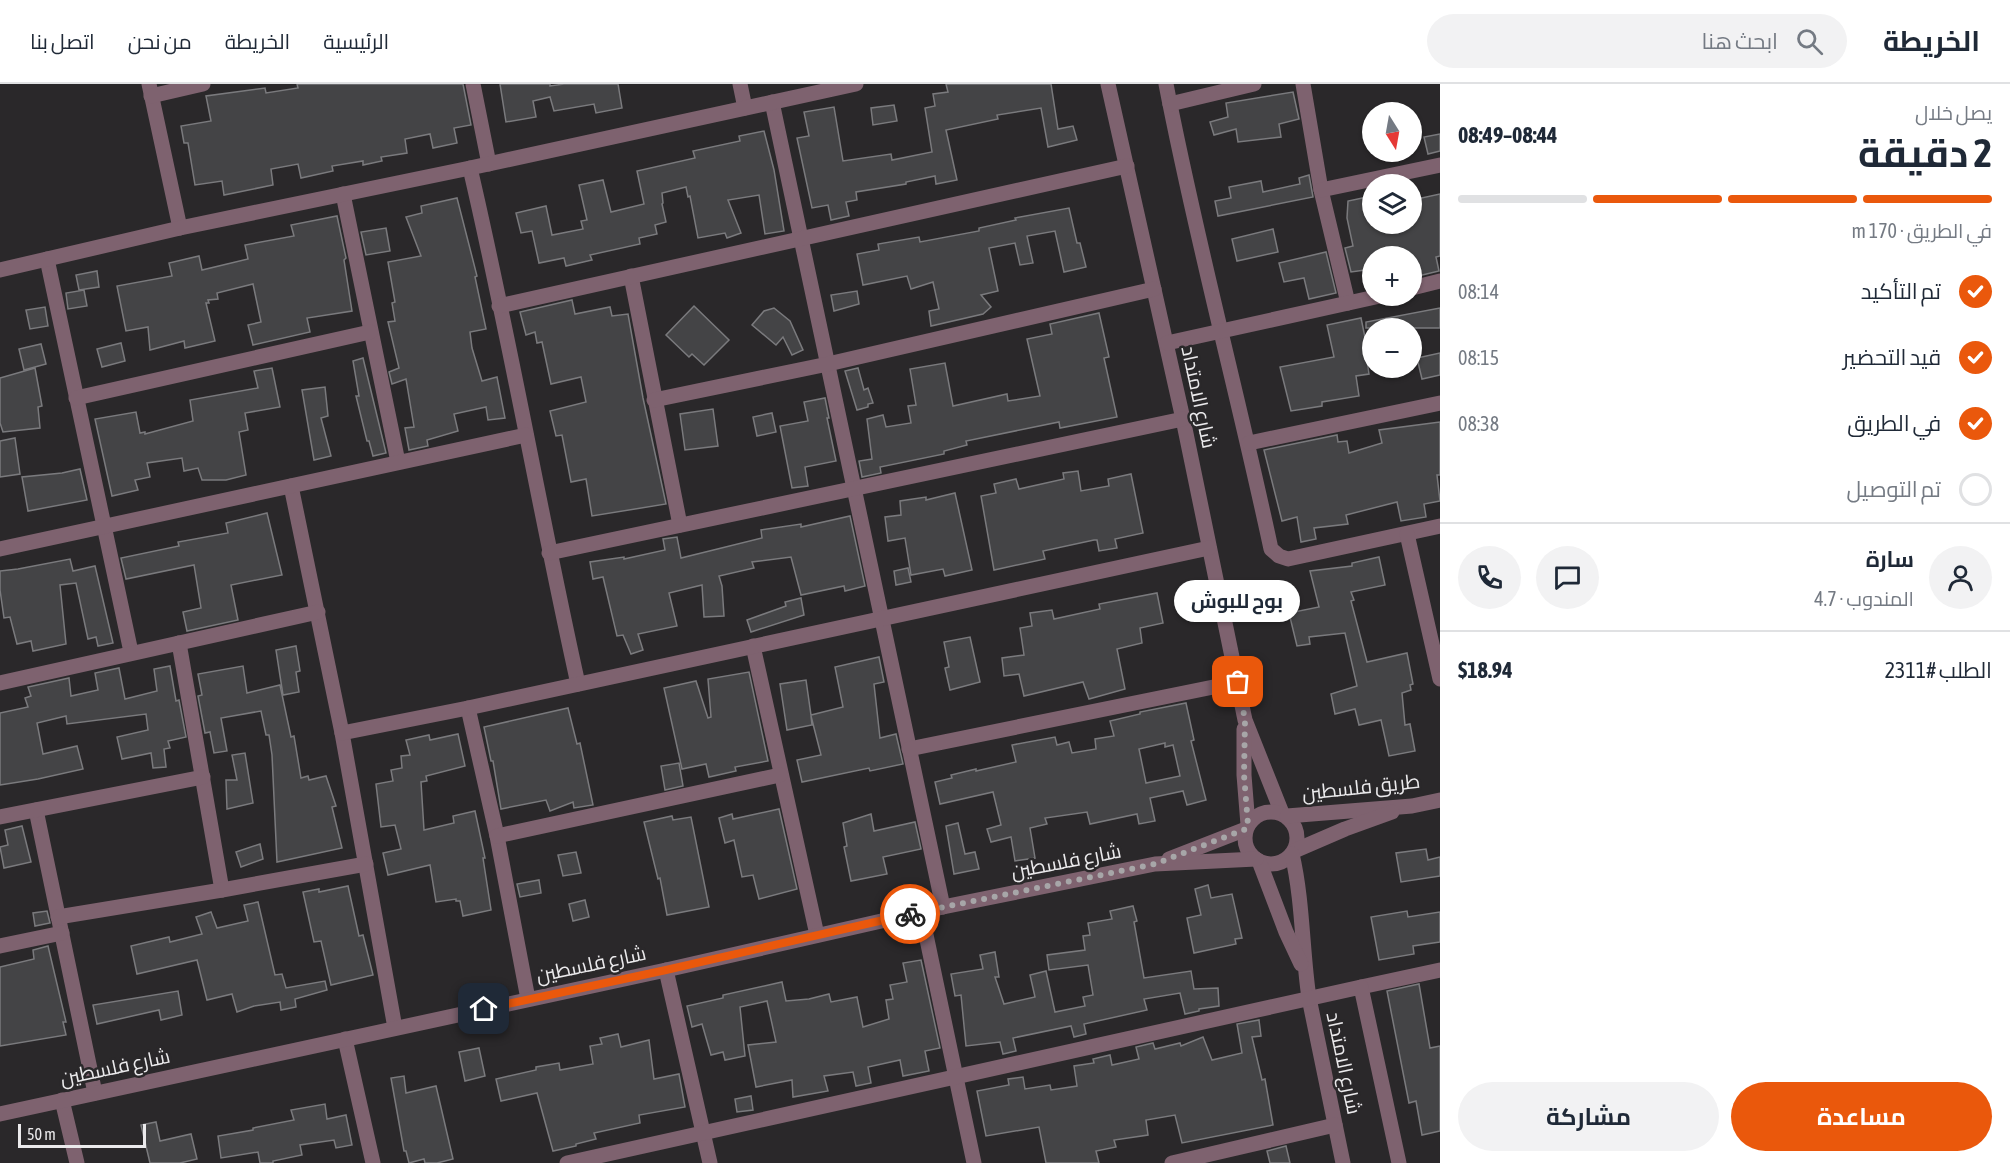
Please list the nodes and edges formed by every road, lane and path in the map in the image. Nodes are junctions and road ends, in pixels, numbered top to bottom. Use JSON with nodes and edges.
{"nodes":[{"id":1,"x":203,"y":84,"type":"edge"},
{"id":2,"x":473,"y":84,"type":"edge"},
{"id":3,"x":740,"y":84,"type":"edge"},
{"id":4,"x":856,"y":84,"type":"edge"},
{"id":5,"x":1108,"y":84,"type":"edge"},
{"id":6,"x":1166,"y":84,"type":"edge"},
{"id":7,"x":1254,"y":84,"type":"edge"},
{"id":8,"x":1304,"y":84,"type":"edge"},
{"id":9,"x":150,"y":90,"type":"edge"},
{"id":10,"x":772,"y":102,"type":"junction"},
{"id":11,"x":1170,"y":104,"type":"junction"},
{"id":12,"x":745,"y":108,"type":"junction"},
{"id":13,"x":489,"y":164,"type":"junction"},
{"id":14,"x":1440,"y":165,"type":"edge"},
{"id":15,"x":1127,"y":166,"type":"junction"},
{"id":16,"x":470,"y":168,"type":"junction"},
{"id":17,"x":1321,"y":190,"type":"junction"},
{"id":18,"x":343,"y":194,"type":"junction"},
{"id":19,"x":180,"y":228,"type":"junction"},
{"id":20,"x":801,"y":238,"type":"junction"},
{"id":21,"x":47,"y":259,"type":"junction"},
{"id":22,"x":0,"y":270,"type":"edge"},
{"id":23,"x":631,"y":276,"type":"junction"},
{"id":24,"x":1440,"y":281,"type":"edge"},
{"id":25,"x":1422,"y":286,"type":"edge"},
{"id":26,"x":1154,"y":289,"type":"junction"},
{"id":27,"x":1362,"y":300,"type":"edge"},
{"id":28,"x":1348,"y":303,"type":"junction"},
{"id":29,"x":499,"y":306,"type":"junction"},
{"id":30,"x":1220,"y":331,"type":"junction"},
{"id":31,"x":370,"y":332,"type":"junction"},
{"id":32,"x":1167,"y":344,"type":"junction"},
{"id":33,"x":828,"y":364,"type":"junction"},
{"id":34,"x":76,"y":398,"type":"junction"},
{"id":35,"x":654,"y":400,"type":"junction"},
{"id":36,"x":1440,"y":403,"type":"edge"},
{"id":37,"x":1183,"y":420,"type":"junction"},
{"id":38,"x":526,"y":435,"type":"junction"},
{"id":39,"x":1249,"y":444,"type":"junction"},
{"id":40,"x":398,"y":462,"type":"junction"},
{"id":41,"x":291,"y":486,"type":"junction"},
{"id":42,"x":854,"y":488,"type":"junction"},
{"id":43,"x":680,"y":525,"type":"junction"},
{"id":44,"x":1440,"y":526,"type":"edge"},
{"id":45,"x":103,"y":528,"type":"junction"},
{"id":46,"x":1407,"y":534,"type":"junction"},
{"id":47,"x":1209,"y":548,"type":"junction"},
{"id":48,"x":0,"y":549,"type":"edge"},
{"id":49,"x":549,"y":553,"type":"junction"},
{"id":50,"x":318,"y":612,"type":"junction"},
{"id":51,"x":882,"y":619,"type":"junction"},
{"id":52,"x":179,"y":643,"type":"junction"},
{"id":53,"x":753,"y":646,"type":"junction"},
{"id":54,"x":1436,"y":646,"type":"edge"},
{"id":55,"x":131,"y":652,"type":"junction"},
{"id":56,"x":1440,"y":679,"type":"edge"},
{"id":57,"x":1238,"y":682,"type":"junction"},
{"id":58,"x":0,"y":683,"type":"edge"},
{"id":59,"x":578,"y":684,"type":"junction"},
{"id":60,"x":468,"y":708,"type":"junction"},
{"id":61,"x":1245,"y":720,"type":"junction"},
{"id":62,"x":342,"y":733,"type":"junction"},
{"id":63,"x":909,"y":749,"type":"junction"},
{"id":64,"x":780,"y":774,"type":"junction"},
{"id":65,"x":203,"y":777,"type":"junction"},
{"id":66,"x":1440,"y":800,"type":"edge"},
{"id":67,"x":1412,"y":806,"type":"junction"},
{"id":68,"x":36,"y":810,"type":"junction"},
{"id":69,"x":1284,"y":815,"type":"junction"},
{"id":70,"x":0,"y":817,"type":"edge"},
{"id":71,"x":1247,"y":827,"type":"junction"},
{"id":72,"x":497,"y":836,"type":"junction"},
{"id":73,"x":1293,"y":852,"type":"junction"},
{"id":74,"x":1258,"y":860,"type":"junction"},
{"id":75,"x":366,"y":864,"type":"junction"},
{"id":76,"x":1155,"y":864,"type":"junction"},
{"id":77,"x":222,"y":890,"type":"junction"},
{"id":78,"x":943,"y":907,"type":"junction"},
{"id":79,"x":921,"y":911,"type":"junction"},
{"id":80,"x":58,"y":917,"type":"junction"},
{"id":81,"x":62,"y":933,"type":"junction"},
{"id":82,"x":817,"y":935,"type":"junction"},
{"id":83,"x":0,"y":946,"type":"edge"},
{"id":84,"x":666,"y":970,"type":"junction"},
{"id":85,"x":1440,"y":970,"type":"edge"},
{"id":86,"x":1305,"y":971,"type":"junction"},
{"id":87,"x":1361,"y":987,"type":"junction"},
{"id":88,"x":528,"y":999,"type":"junction"},
{"id":89,"x":1309,"y":999,"type":"junction"},
{"id":90,"x":395,"y":1028,"type":"junction"},
{"id":91,"x":345,"y":1039,"type":"junction"},
{"id":92,"x":956,"y":1077,"type":"junction"},
{"id":93,"x":95,"y":1093,"type":"junction"},
{"id":94,"x":62,"y":1100,"type":"junction"},
{"id":95,"x":0,"y":1114,"type":"edge"},
{"id":96,"x":1335,"y":1125,"type":"junction"},
{"id":97,"x":703,"y":1132,"type":"junction"},
{"id":98,"x":77,"y":1163,"type":"edge"},
{"id":99,"x":373,"y":1163,"type":"edge"},
{"id":100,"x":567,"y":1163,"type":"edge"},
{"id":101,"x":710,"y":1163,"type":"edge"},
{"id":102,"x":974,"y":1163,"type":"edge"},
{"id":103,"x":1172,"y":1163,"type":"edge"},
{"id":104,"x":1343,"y":1163,"type":"edge"},
{"id":105,"x":1399,"y":1163,"type":"edge"}],
"edges":[{"from":1,"to":9,"type":"street"},
{"from":2,"to":13,"type":"street"},
{"from":3,"to":12,"type":"street"},
{"from":4,"to":10,"type":"street"},
{"from":5,"to":15,"type":"street","name":"شارع الامتداد"},
{"from":6,"to":11,"type":"street"},
{"from":7,"to":11,"type":"street"},
{"from":8,"to":17,"type":"street"},
{"from":9,"to":19,"type":"street"},
{"from":10,"to":12,"type":"street"},
{"from":10,"to":20,"type":"street"},
{"from":11,"to":30,"type":"street"},
{"from":12,"to":13,"type":"street"},
{"from":13,"to":16,"type":"street"},
{"from":14,"to":17,"type":"street"},
{"from":15,"to":20,"type":"street"},
{"from":15,"to":26,"type":"street","name":"شارع الامتداد"},
{"from":16,"to":18,"type":"street"},
{"from":16,"to":29,"type":"street"},
{"from":17,"to":28,"type":"street"},
{"from":18,"to":19,"type":"street"},
{"from":18,"to":31,"type":"street"},
{"from":19,"to":21,"type":"street"},
{"from":20,"to":23,"type":"street"},
{"from":20,"to":33,"type":"street"},
{"from":21,"to":22,"type":"street"},
{"from":21,"to":34,"type":"street"},
{"from":23,"to":29,"type":"street"},
{"from":23,"to":35,"type":"street"},
{"from":24,"to":25,"type":"street"},
{"from":26,"to":32,"type":"street","name":"شارع الامتداد"},
{"from":26,"to":33,"type":"street"},
{"from":27,"to":28,"type":"street"},
{"from":28,"to":30,"type":"street"},
{"from":29,"to":38,"type":"street"},
{"from":30,"to":32,"type":"street"},
{"from":30,"to":39,"type":"street"},
{"from":31,"to":34,"type":"street"},
{"from":31,"to":40,"type":"street"},
{"from":32,"to":37,"type":"street","name":"شارع الامتداد"},
{"from":33,"to":35,"type":"street"},
{"from":33,"to":42,"type":"street"},
{"from":34,"to":45,"type":"street"},
{"from":35,"to":43,"type":"street"},
{"from":36,"to":39,"type":"street"},
{"from":37,"to":42,"type":"street"},
{"from":37,"to":47,"type":"street","name":"شارع الامتداد"},
{"from":38,"to":40,"type":"street"},
{"from":38,"to":49,"type":"street"},
{"from":39,"to":46,"type":"street"},
{"from":40,"to":41,"type":"street"},
{"from":41,"to":45,"type":"street"},
{"from":41,"to":50,"type":"street"},
{"from":42,"to":43,"type":"street"},
{"from":42,"to":51,"type":"street"},
{"from":43,"to":49,"type":"street"},
{"from":44,"to":46,"type":"street"},
{"from":45,"to":48,"type":"street"},
{"from":45,"to":55,"type":"street"},
{"from":46,"to":54,"type":"street"},
{"from":47,"to":51,"type":"street"},
{"from":47,"to":57,"type":"street","name":"شارع الامتداد"},
{"from":49,"to":59,"type":"street"},
{"from":50,"to":52,"type":"street"},
{"from":50,"to":62,"type":"street"},
{"from":51,"to":53,"type":"street"},
{"from":51,"to":63,"type":"street"},
{"from":52,"to":55,"type":"street"},
{"from":52,"to":65,"type":"street"},
{"from":53,"to":59,"type":"street"},
{"from":53,"to":64,"type":"street"},
{"from":54,"to":56,"type":"street"},
{"from":55,"to":58,"type":"street"},
{"from":57,"to":61,"type":"street","name":"شارع الامتداد"},
{"from":57,"to":63,"type":"street"},
{"from":59,"to":60,"type":"street"},
{"from":60,"to":62,"type":"street"},
{"from":60,"to":72,"type":"street"},
{"from":61,"to":69,"type":"street","name":"شارع الامتداد"},
{"from":61,"to":71,"type":"street","name":"شارع الامتداد"},
{"from":62,"to":75,"type":"street"},
{"from":63,"to":78,"type":"street"},
{"from":64,"to":72,"type":"street"},
{"from":64,"to":82,"type":"street"},
{"from":65,"to":68,"type":"street"},
{"from":65,"to":77,"type":"street"},
{"from":66,"to":67,"type":"street","name":"طريق فلسطين"},
{"from":67,"to":69,"type":"street","name":"طريق فلسطين"},
{"from":67,"to":73,"type":"street"},
{"from":68,"to":70,"type":"street"},
{"from":68,"to":80,"type":"street"},
{"from":69,"to":71,"type":"street"},
{"from":69,"to":73,"type":"street"},
{"from":71,"to":74,"type":"street"},
{"from":71,"to":76,"type":"street","name":"شارع فلسطين"},
{"from":72,"to":88,"type":"street"},
{"from":73,"to":74,"type":"street"},
{"from":73,"to":86,"type":"street","name":"شارع الامتداد"},
{"from":74,"to":76,"type":"street","name":"شارع فلسطين"},
{"from":74,"to":86,"type":"street","name":"شارع الامتداد"},
{"from":75,"to":77,"type":"street"},
{"from":75,"to":90,"type":"street"},
{"from":76,"to":78,"type":"street","name":"شارع فلسطين"},
{"from":77,"to":80,"type":"street"},
{"from":78,"to":79,"type":"street","name":"شارع فلسطين"},
{"from":79,"to":82,"type":"street","name":"شارع فلسطين"},
{"from":79,"to":92,"type":"street"},
{"from":80,"to":81,"type":"street"},
{"from":81,"to":83,"type":"street"},
{"from":81,"to":93,"type":"street"},
{"from":82,"to":84,"type":"street","name":"شارع فلسطين"},
{"from":84,"to":88,"type":"street","name":"شارع فلسطين"},
{"from":84,"to":97,"type":"street"},
{"from":85,"to":87,"type":"street"},
{"from":86,"to":89,"type":"street","name":"شارع الامتداد"},
{"from":87,"to":89,"type":"street"},
{"from":87,"to":105,"type":"street"},
{"from":88,"to":90,"type":"street","name":"شارع فلسطين"},
{"from":89,"to":92,"type":"street"},
{"from":89,"to":96,"type":"street","name":"شارع الامتداد"},
{"from":90,"to":91,"type":"street","name":"شارع فلسطين"},
{"from":91,"to":93,"type":"street","name":"شارع فلسطين"},
{"from":91,"to":99,"type":"street"},
{"from":92,"to":97,"type":"street"},
{"from":92,"to":102,"type":"street"},
{"from":93,"to":94,"type":"street","name":"شارع فلسطين"},
{"from":94,"to":95,"type":"street","name":"شارع فلسطين"},
{"from":94,"to":98,"type":"street"},
{"from":96,"to":103,"type":"street"},
{"from":96,"to":104,"type":"street","name":"شارع الامتداد"},
{"from":97,"to":100,"type":"street"},
{"from":97,"to":101,"type":"street"}]}
